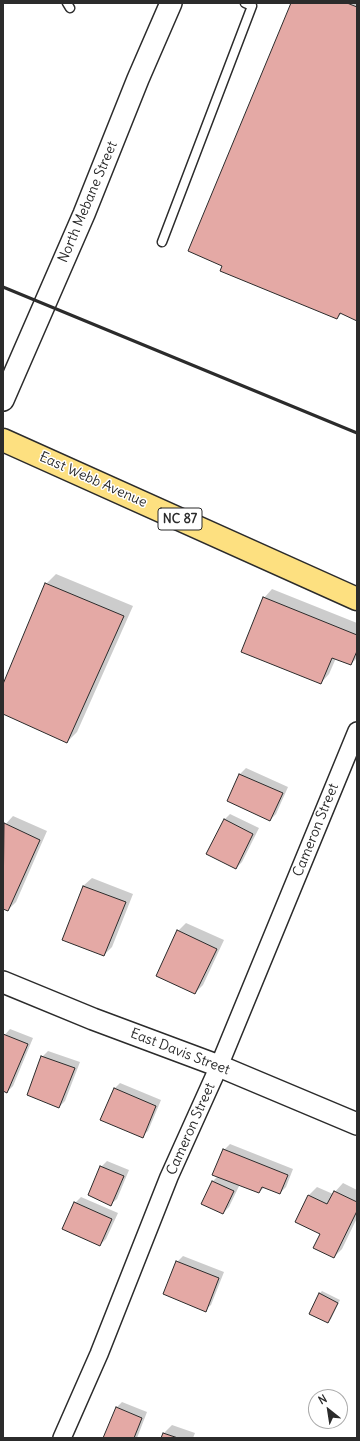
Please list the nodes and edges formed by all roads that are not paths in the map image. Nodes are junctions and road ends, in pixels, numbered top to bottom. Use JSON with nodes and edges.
{"nodes":[{"id":1,"x":171,"y":3,"type":"edge"},
{"id":2,"x":250,"y":4,"type":"edge"},
{"id":3,"x":162,"y":242,"type":"dead end"},
{"id":4,"x":3,"y":400,"type":"edge"},
{"id":5,"x":3,"y":440,"type":"edge"},
{"id":6,"x":357,"y":598,"type":"edge"},
{"id":7,"x":357,"y":731,"type":"edge"},
{"id":8,"x":3,"y":982,"type":"edge"},
{"id":9,"x":219,"y":1066,"type":"junction"},
{"id":10,"x":357,"y":1124,"type":"edge"},
{"id":11,"x":62,"y":1438,"type":"edge"}],
"edges":[{"from":1,"to":4,"type":"street","name":"North Mebane Street"},
{"from":2,"to":3,"type":"lane"},
{"from":5,"to":6,"type":"highway","name":"East Webb Avenue","number":"NC 87"},
{"from":7,"to":9,"type":"street","name":"Cameron Street"},
{"from":8,"to":9,"type":"street","name":"East Davis Street"},
{"from":9,"to":10,"type":"street","name":"East Davis Street"},
{"from":9,"to":11,"type":"street","name":"Cameron Street"}]}
